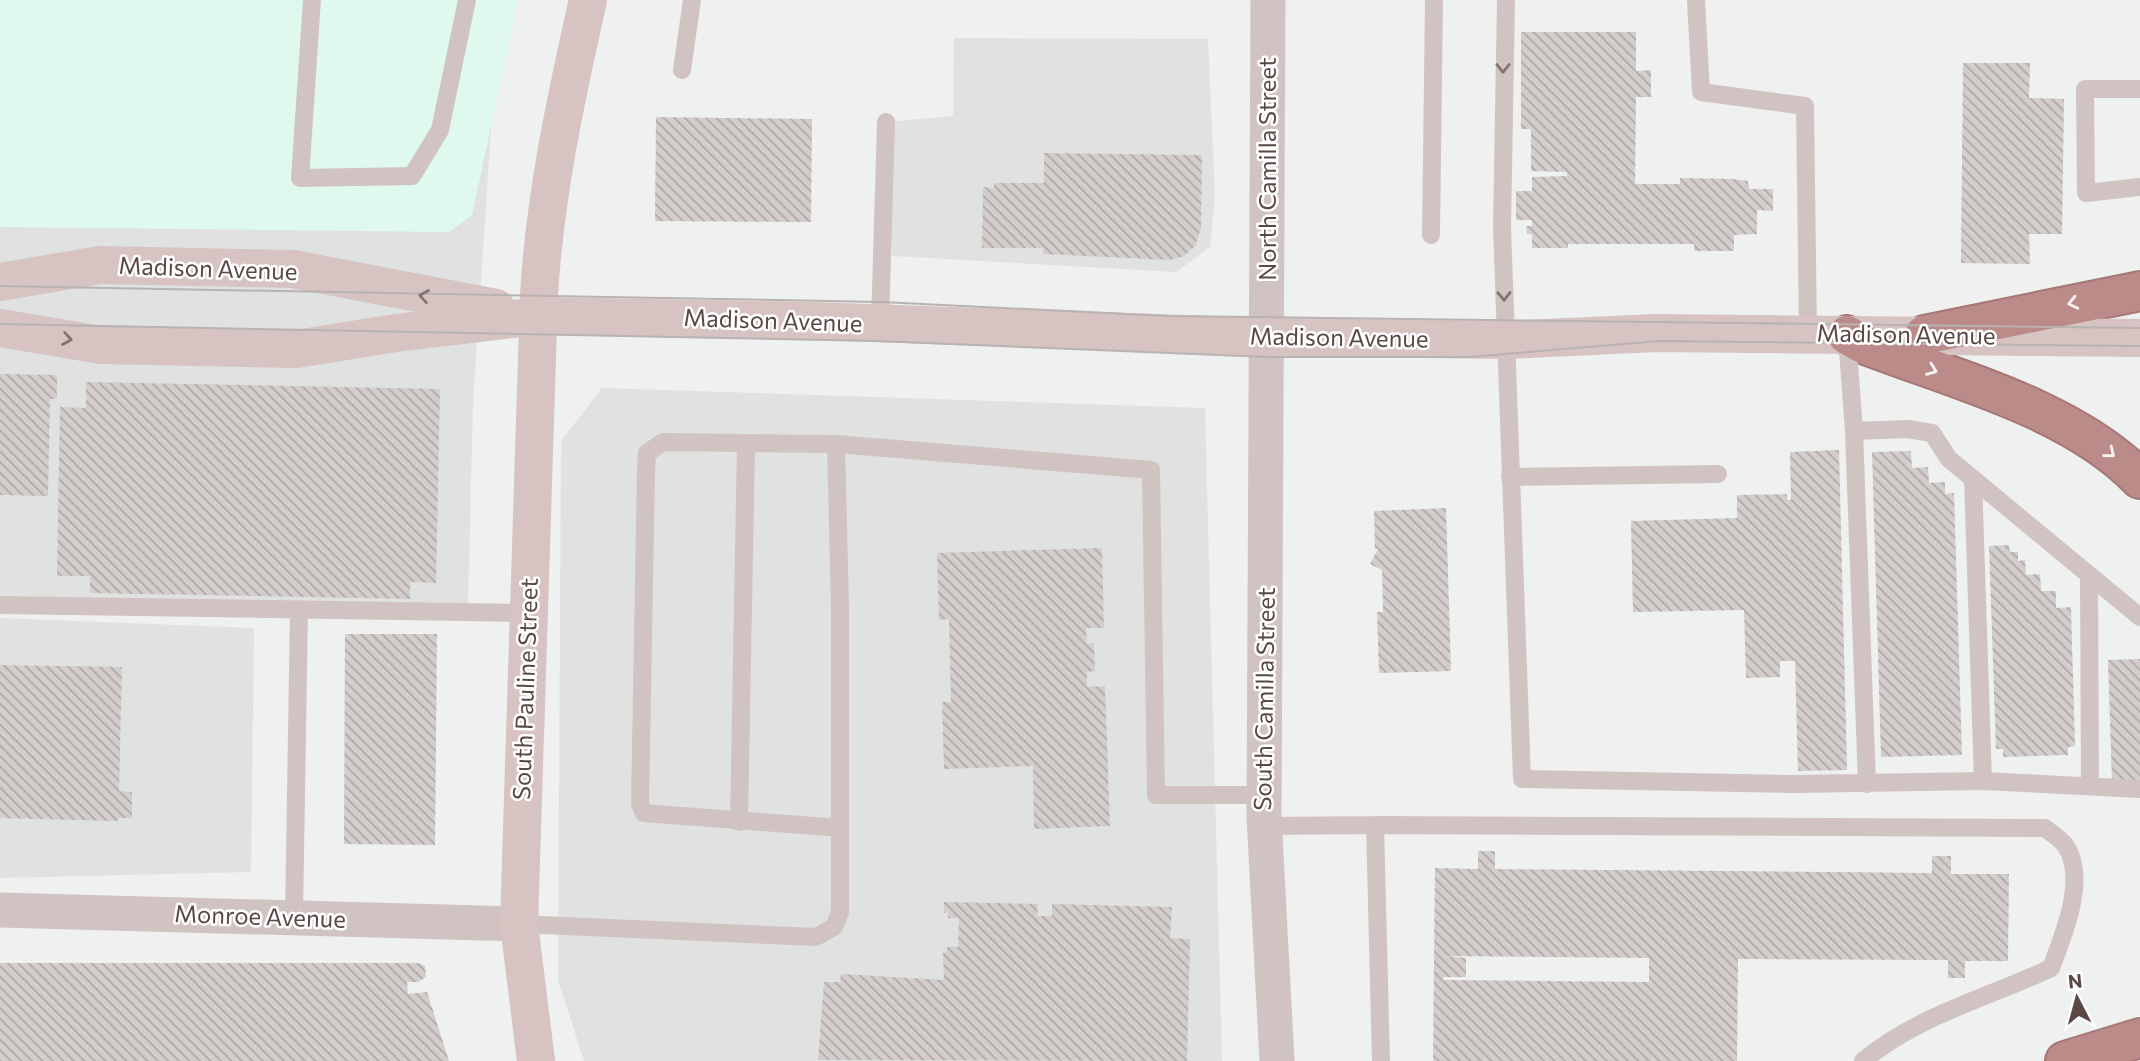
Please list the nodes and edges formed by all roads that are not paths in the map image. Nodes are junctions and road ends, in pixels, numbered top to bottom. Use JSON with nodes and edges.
{"nodes":[{"id":1,"x":312,"y":0,"type":"edge"},
{"id":2,"x":467,"y":0,"type":"edge"},
{"id":3,"x":588,"y":0,"type":"edge"},
{"id":4,"x":692,"y":0,"type":"edge"},
{"id":5,"x":1268,"y":0,"type":"edge"},
{"id":6,"x":1434,"y":0,"type":"edge"},
{"id":7,"x":1506,"y":0,"type":"edge"},
{"id":8,"x":1696,"y":0,"type":"edge"},
{"id":9,"x":682,"y":70,"type":"dead end"},
{"id":10,"x":2140,"y":89,"type":"edge"},
{"id":11,"x":886,"y":122,"type":"dead end"},
{"id":12,"x":2140,"y":187,"type":"edge"},
{"id":13,"x":1431,"y":234,"type":"dead end"},
{"id":14,"x":0,"y":282,"type":"edge"},
{"id":15,"x":2140,"y":291,"type":"edge"},
{"id":16,"x":539,"y":316,"type":"junction"},
{"id":17,"x":880,"y":324,"type":"junction"},
{"id":18,"x":0,"y":328,"type":"edge"},
{"id":19,"x":1808,"y":334,"type":"junction"},
{"id":20,"x":1847,"y":335,"type":"junction"},
{"id":21,"x":1924,"y":335,"type":"junction"},
{"id":22,"x":1268,"y":337,"type":"junction"},
{"id":23,"x":2140,"y":338,"type":"edge"},
{"id":24,"x":1505,"y":340,"type":"junction"},
{"id":25,"x":1854,"y":431,"type":"junction"},
{"id":26,"x":746,"y":443,"type":"junction"},
{"id":27,"x":836,"y":444,"type":"junction"},
{"id":28,"x":1718,"y":474,"type":"dead end"},
{"id":29,"x":1510,"y":477,"type":"junction"},
{"id":30,"x":1973,"y":479,"type":"junction"},
{"id":31,"x":2140,"y":479,"type":"edge"},
{"id":32,"x":2090,"y":575,"type":"junction"},
{"id":33,"x":0,"y":605,"type":"edge"},
{"id":34,"x":299,"y":609,"type":"junction"},
{"id":35,"x":529,"y":612,"type":"junction"},
{"id":36,"x":2140,"y":617,"type":"edge"},
{"id":37,"x":1983,"y":781,"type":"junction"},
{"id":38,"x":1867,"y":784,"type":"junction"},
{"id":39,"x":2090,"y":785,"type":"junction"},
{"id":40,"x":2140,"y":789,"type":"edge"},
{"id":41,"x":1264,"y":810,"type":"junction"},
{"id":42,"x":739,"y":822,"type":"junction"},
{"id":43,"x":1375,"y":825,"type":"junction"},
{"id":44,"x":840,"y":828,"type":"junction"},
{"id":45,"x":0,"y":910,"type":"edge"},
{"id":46,"x":294,"y":918,"type":"junction"},
{"id":47,"x":519,"y":924,"type":"junction"},
{"id":48,"x":2140,"y":1038,"type":"edge"},
{"id":49,"x":536,"y":1061,"type":"edge"},
{"id":50,"x":1277,"y":1061,"type":"edge"},
{"id":51,"x":1381,"y":1061,"type":"edge"},
{"id":52,"x":1863,"y":1061,"type":"edge"},
{"id":53,"x":2065,"y":1061,"type":"edge"}],
"edges":[{"from":1,"to":2,"type":"lane"},
{"from":3,"to":16,"type":"street","name":"South Pauline Street"},
{"from":4,"to":9,"type":"lane"},
{"from":5,"to":22,"type":"street","name":"North Camilla Street"},
{"from":6,"to":13,"type":"lane"},
{"from":7,"to":24,"type":"lane","one_way":true},
{"from":8,"to":19,"type":"lane"},
{"from":10,"to":12,"type":"lane"},
{"from":11,"to":17,"type":"lane"},
{"from":16,"to":14,"type":"street","name":"Madison Avenue","one_way":true},
{"from":15,"to":21,"type":"highway","one_way":true},
{"from":16,"to":17,"type":"street","name":"Madison Avenue"},
{"from":18,"to":16,"type":"street","name":"Madison Avenue","one_way":true},
{"from":16,"to":35,"type":"street","name":"South Pauline Street"},
{"from":17,"to":22,"type":"street","name":"Madison Avenue"},
{"from":19,"to":20,"type":"street","name":"Madison Avenue"},
{"from":19,"to":24,"type":"street","name":"Madison Avenue"},
{"from":20,"to":21,"type":"street","name":"Madison Avenue"},
{"from":20,"to":25,"type":"lane"},
{"from":20,"to":31,"type":"highway","one_way":true},
{"from":21,"to":23,"type":"street","name":"Madison Avenue"},
{"from":22,"to":24,"type":"street","name":"Madison Avenue"},
{"from":22,"to":41,"type":"street","name":"South Camilla Street"},
{"from":24,"to":29,"type":"lane"},
{"from":25,"to":30,"type":"lane"},
{"from":25,"to":38,"type":"lane"},
{"from":26,"to":27,"type":"lane"},
{"from":26,"to":42,"type":"lane"},
{"from":26,"to":42,"type":"lane"},
{"from":27,"to":41,"type":"lane"},
{"from":27,"to":44,"type":"lane"},
{"from":28,"to":29,"type":"lane"},
{"from":29,"to":38,"type":"lane"},
{"from":30,"to":32,"type":"lane"},
{"from":30,"to":37,"type":"lane"},
{"from":32,"to":36,"type":"lane"},
{"from":32,"to":39,"type":"lane"},
{"from":33,"to":34,"type":"lane"},
{"from":34,"to":35,"type":"lane"},
{"from":34,"to":46,"type":"lane"},
{"from":35,"to":47,"type":"street","name":"South Pauline Street"},
{"from":37,"to":38,"type":"lane"},
{"from":37,"to":39,"type":"lane"},
{"from":39,"to":40,"type":"lane"},
{"from":41,"to":43,"type":"lane"},
{"from":41,"to":50,"type":"street","name":"South Camilla Street"},
{"from":42,"to":44,"type":"lane"},
{"from":43,"to":51,"type":"lane"},
{"from":43,"to":52,"type":"lane"},
{"from":44,"to":47,"type":"lane"},
{"from":45,"to":46,"type":"street","name":"Monroe Avenue"},
{"from":46,"to":47,"type":"street","name":"Monroe Avenue"},
{"from":47,"to":49,"type":"street","name":"South Pauline Street"},
{"from":48,"to":53,"type":"highway"}]}
